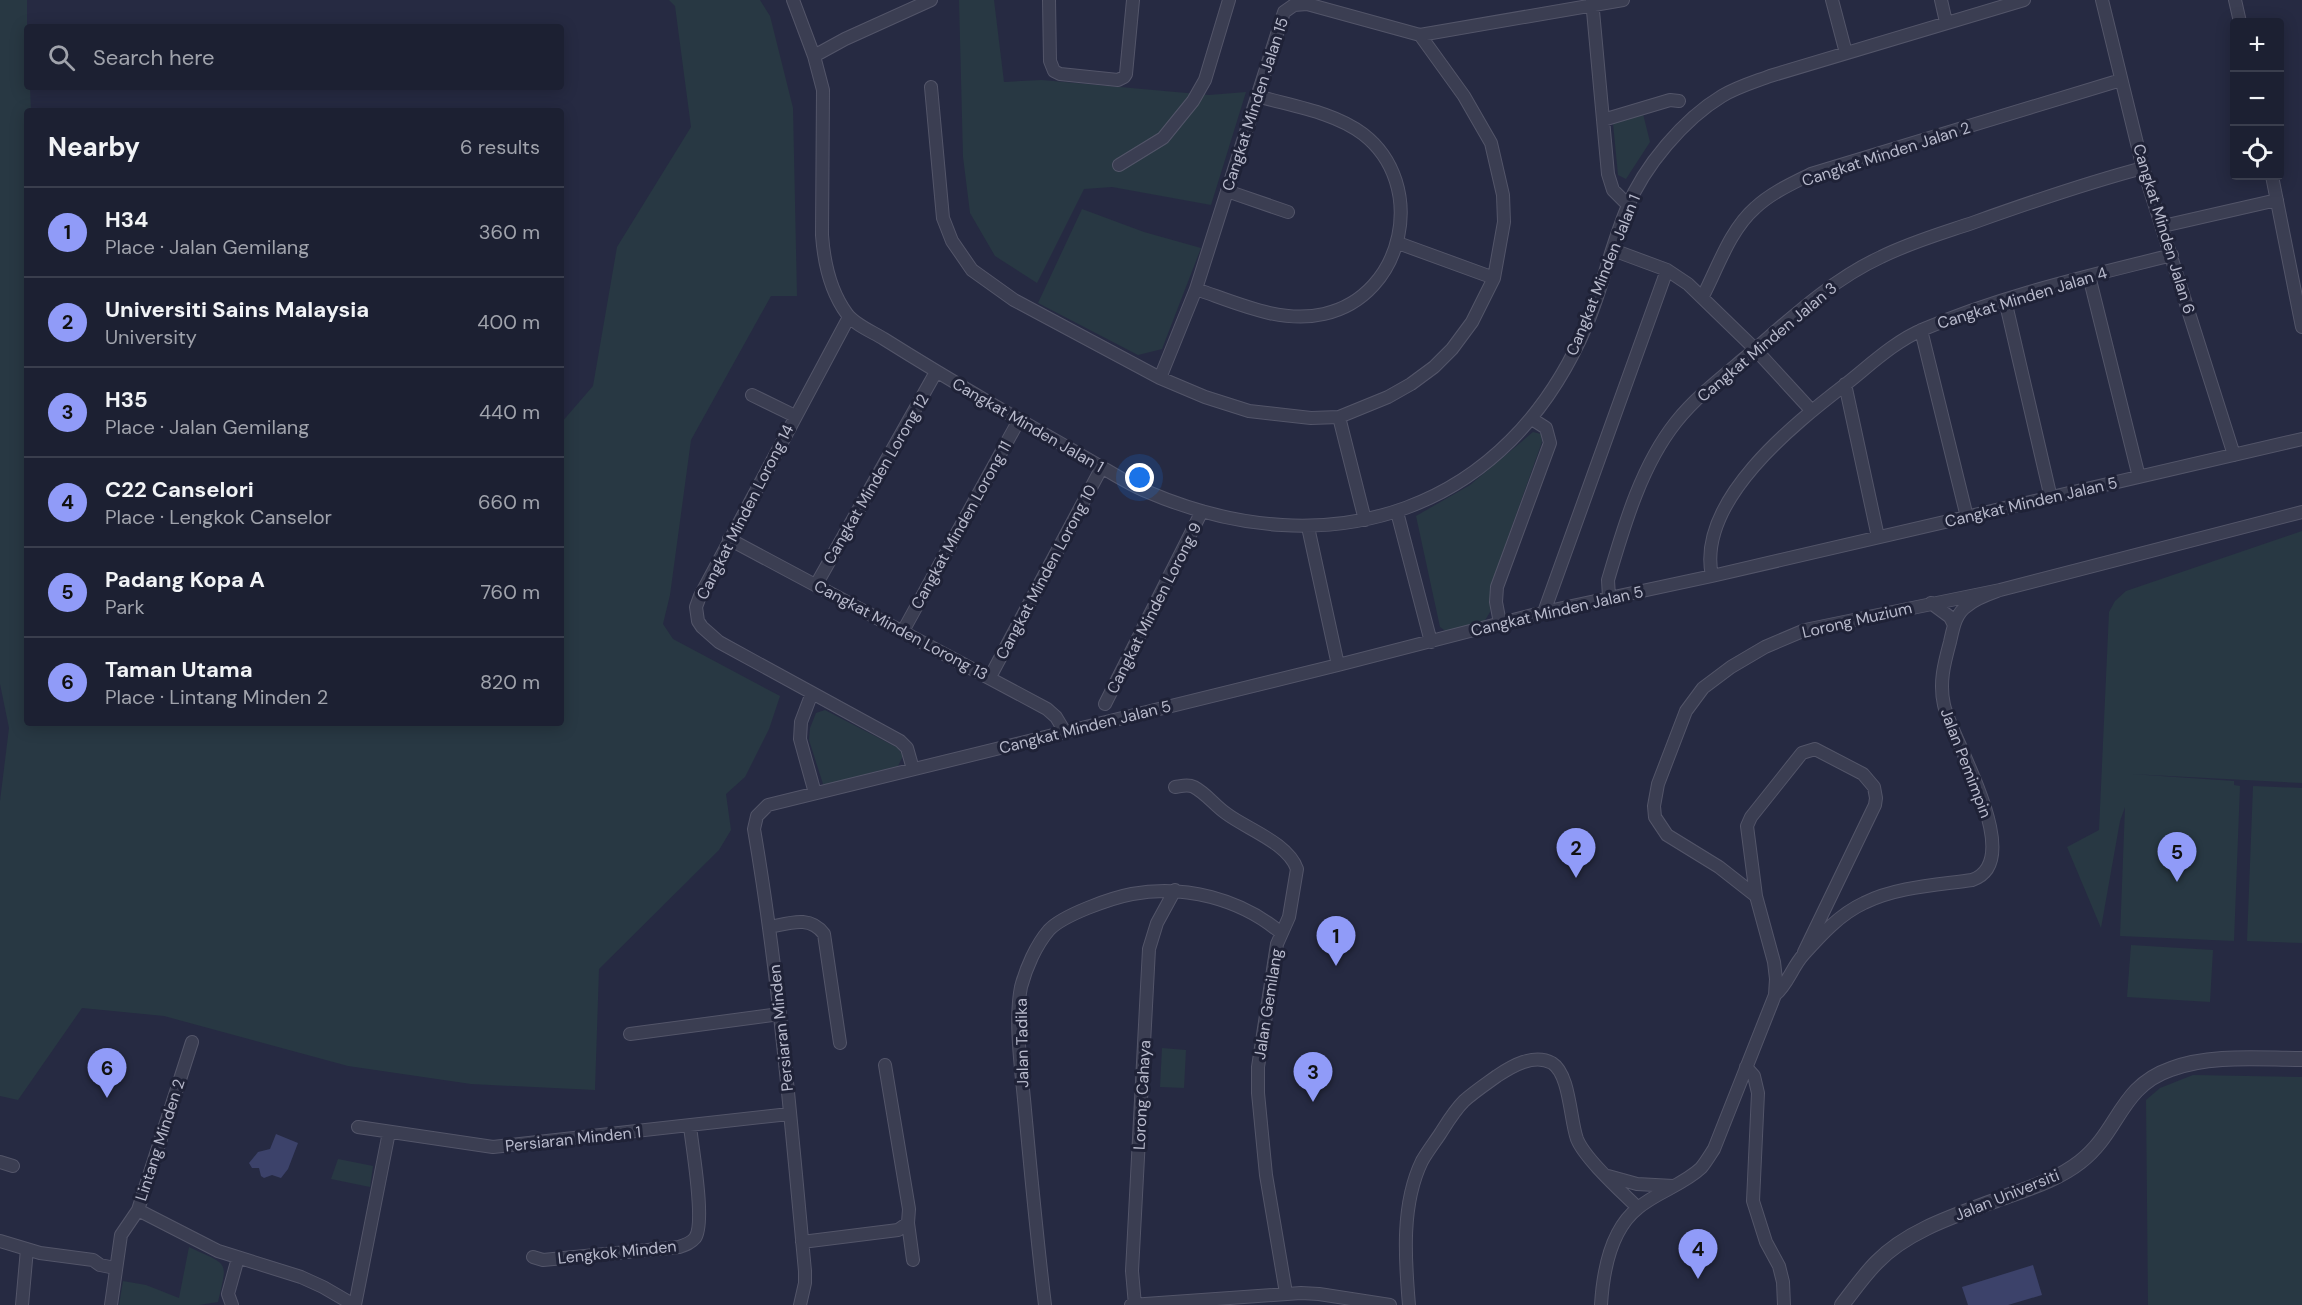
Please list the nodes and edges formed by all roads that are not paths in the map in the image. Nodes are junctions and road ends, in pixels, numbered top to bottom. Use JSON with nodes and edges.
{"nodes":[{"id":1,"x":793,"y":0,"type":"edge"},
{"id":2,"x":931,"y":0,"type":"edge"},
{"id":3,"x":1049,"y":0,"type":"edge"},
{"id":4,"x":1133,"y":0,"type":"edge"},
{"id":5,"x":1229,"y":0,"type":"edge"},
{"id":6,"x":1623,"y":0,"type":"edge"},
{"id":7,"x":1832,"y":0,"type":"edge"},
{"id":8,"x":1941,"y":0,"type":"edge"},
{"id":9,"x":2024,"y":0,"type":"edge"},
{"id":10,"x":2103,"y":0,"type":"edge"},
{"id":11,"x":2235,"y":0,"type":"edge"},
{"id":12,"x":1592,"y":3,"type":"edge"},
{"id":13,"x":2239,"y":18,"type":"edge"},
{"id":14,"x":1946,"y":22,"type":"junction"},
{"id":15,"x":1420,"y":35,"type":"junction"},
{"id":16,"x":1846,"y":53,"type":"junction"},
{"id":17,"x":814,"y":56,"type":"junction"},
{"id":18,"x":2121,"y":80,"type":"junction"},
{"id":19,"x":931,"y":87,"type":"dead end"},
{"id":20,"x":1257,"y":96,"type":"junction"},
{"id":21,"x":1678,"y":101,"type":"dead end"},
{"id":22,"x":1603,"y":120,"type":"junction"},
{"id":23,"x":1119,"y":165,"type":"dead end"},
{"id":24,"x":2143,"y":168,"type":"junction"},
{"id":25,"x":2273,"y":180,"type":"edge"},
{"id":26,"x":1227,"y":191,"type":"junction"},
{"id":27,"x":2277,"y":200,"type":"junction"},
{"id":28,"x":1628,"y":205,"type":"junction"},
{"id":29,"x":1288,"y":212,"type":"dead end"},
{"id":30,"x":2163,"y":226,"type":"junction"},
{"id":31,"x":1398,"y":243,"type":"junction"},
{"id":32,"x":1613,"y":250,"type":"junction"},
{"id":33,"x":2172,"y":255,"type":"junction"},
{"id":34,"x":1667,"y":270,"type":"junction"},
{"id":35,"x":2089,"y":276,"type":"junction"},
{"id":36,"x":1494,"y":278,"type":"junction"},
{"id":37,"x":1196,"y":289,"type":"junction"},
{"id":38,"x":1703,"y":296,"type":"junction"},
{"id":39,"x":2005,"y":300,"type":"junction"},
{"id":40,"x":849,"y":317,"type":"junction"},
{"id":41,"x":2302,"y":327,"type":"edge"},
{"id":42,"x":1921,"y":330,"type":"junction"},
{"id":43,"x":1755,"y":349,"type":"junction"},
{"id":44,"x":936,"y":372,"type":"junction"},
{"id":45,"x":1160,"y":378,"type":"junction"},
{"id":46,"x":1845,"y":384,"type":"junction"},
{"id":47,"x":752,"y":394,"type":"dead end"},
{"id":48,"x":1811,"y":410,"type":"junction"},
{"id":49,"x":795,"y":416,"type":"junction"},
{"id":50,"x":1339,"y":417,"type":"junction"},
{"id":51,"x":1532,"y":418,"type":"junction"},
{"id":52,"x":1019,"y":420,"type":"junction"},
{"id":53,"x":2302,"y":439,"type":"edge"},
{"id":54,"x":2234,"y":455,"type":"junction"},
{"id":55,"x":1102,"y":467,"type":"junction"},
{"id":56,"x":2139,"y":477,"type":"junction"},
{"id":57,"x":2051,"y":498,"type":"junction"},
{"id":58,"x":1202,"y":511,"type":"junction"},
{"id":59,"x":1397,"y":512,"type":"junction"},
{"id":60,"x":2302,"y":512,"type":"edge"},
{"id":61,"x":1967,"y":517,"type":"junction"},
{"id":62,"x":1365,"y":520,"type":"junction"},
{"id":63,"x":1308,"y":527,"type":"junction"},
{"id":64,"x":1878,"y":537,"type":"junction"},
{"id":65,"x":729,"y":539,"type":"junction"},
{"id":66,"x":1712,"y":576,"type":"junction"},
{"id":67,"x":816,"y":585,"type":"junction"},
{"id":68,"x":2000,"y":590,"type":"junction"},
{"id":69,"x":1609,"y":597,"type":"junction"},
{"id":70,"x":1931,"y":603,"type":"junction"},
{"id":71,"x":1545,"y":612,"type":"junction"},
{"id":72,"x":1500,"y":623,"type":"junction"},
{"id":73,"x":1954,"y":625,"type":"junction"},
{"id":74,"x":903,"y":631,"type":"junction"},
{"id":75,"x":1431,"y":642,"type":"junction"},
{"id":76,"x":1338,"y":665,"type":"junction"},
{"id":77,"x":990,"y":677,"type":"junction"},
{"id":78,"x":812,"y":693,"type":"junction"},
{"id":79,"x":1105,"y":704,"type":"dead end"},
{"id":80,"x":1065,"y":732,"type":"junction"},
{"id":81,"x":913,"y":769,"type":"junction"},
{"id":82,"x":1175,"y":787,"type":"dead end"},
{"id":83,"x":815,"y":793,"type":"junction"},
{"id":84,"x":1175,"y":890,"type":"junction"},
{"id":85,"x":1756,"y":896,"type":"junction"},
{"id":86,"x":770,"y":927,"type":"junction"},
{"id":87,"x":1281,"y":933,"type":"junction"},
{"id":88,"x":1773,"y":958,"type":"junction"},
{"id":89,"x":1800,"y":959,"type":"junction"},
{"id":90,"x":1774,"y":995,"type":"junction"},
{"id":91,"x":780,"y":1014,"type":"junction"},
{"id":92,"x":630,"y":1034,"type":"dead end"},
{"id":93,"x":192,"y":1042,"type":"dead end"},
{"id":94,"x":840,"y":1043,"type":"dead end"},
{"id":95,"x":2302,"y":1059,"type":"edge"},
{"id":96,"x":885,"y":1065,"type":"dead end"},
{"id":97,"x":1746,"y":1067,"type":"junction"},
{"id":98,"x":789,"y":1114,"type":"junction"},
{"id":99,"x":690,"y":1126,"type":"junction"},
{"id":100,"x":358,"y":1127,"type":"dead end"},
{"id":101,"x":389,"y":1132,"type":"junction"},
{"id":102,"x":0,"y":1162,"type":"edge"},
{"id":103,"x":13,"y":1166,"type":"dead end"},
{"id":104,"x":1607,"y":1176,"type":"junction"},
{"id":105,"x":1674,"y":1186,"type":"junction"},
{"id":106,"x":1638,"y":1208,"type":"junction"},
{"id":107,"x":138,"y":1210,"type":"junction"},
{"id":108,"x":908,"y":1223,"type":"junction"},
{"id":109,"x":0,"y":1241,"type":"edge"},
{"id":110,"x":802,"y":1242,"type":"junction"},
{"id":111,"x":27,"y":1249,"type":"junction"},
{"id":112,"x":533,"y":1257,"type":"dead end"},
{"id":113,"x":238,"y":1258,"type":"junction"},
{"id":114,"x":913,"y":1260,"type":"dead end"},
{"id":115,"x":116,"y":1261,"type":"junction"},
{"id":116,"x":1286,"y":1293,"type":"junction"},
{"id":117,"x":22,"y":1305,"type":"edge"},
{"id":118,"x":111,"y":1305,"type":"edge"},
{"id":119,"x":232,"y":1305,"type":"edge"},
{"id":120,"x":354,"y":1305,"type":"edge"},
{"id":121,"x":800,"y":1305,"type":"edge"},
{"id":122,"x":1045,"y":1305,"type":"edge"},
{"id":123,"x":1133,"y":1305,"type":"edge"},
{"id":124,"x":1390,"y":1305,"type":"edge"},
{"id":125,"x":1409,"y":1305,"type":"edge"},
{"id":126,"x":1601,"y":1305,"type":"edge"},
{"id":127,"x":1784,"y":1305,"type":"edge"},
{"id":128,"x":1842,"y":1305,"type":"edge"}],
"edges":[{"from":1,"to":17,"type":"street","name":"Cangkat Minden Jalan 1"},
{"from":2,"to":17,"type":"street"},
{"from":3,"to":4,"type":"street"},
{"from":5,"to":23,"type":"street"},
{"from":6,"to":12,"type":"street"},
{"from":7,"to":16,"type":"street"},
{"from":8,"to":14,"type":"street"},
{"from":9,"to":14,"type":"street","name":"Cangkat Minden Jalan 1"},
{"from":10,"to":18,"type":"street","name":"Cangkat Minden Jalan 6"},
{"from":11,"to":13,"type":"street"},
{"from":12,"to":15,"type":"street"},
{"from":12,"to":22,"type":"street"},
{"from":14,"to":16,"type":"street","name":"Cangkat Minden Jalan 1"},
{"from":15,"to":20,"type":"street","name":"Cangkat Minden Jalan 15"},
{"from":15,"to":36,"type":"street"},
{"from":16,"to":28,"type":"street","name":"Cangkat Minden Jalan 1"},
{"from":17,"to":40,"type":"street","name":"Cangkat Minden Jalan 1"},
{"from":18,"to":24,"type":"street","name":"Cangkat Minden Jalan 6"},
{"from":18,"to":38,"type":"street","name":"Cangkat Minden Jalan 2"},
{"from":19,"to":45,"type":"street"},
{"from":20,"to":26,"type":"street","name":"Cangkat Minden Jalan 15"},
{"from":20,"to":31,"type":"street"},
{"from":21,"to":22,"type":"street"},
{"from":22,"to":28,"type":"street"},
{"from":24,"to":30,"type":"street","name":"Cangkat Minden Jalan 6"},
{"from":24,"to":43,"type":"street","name":"Cangkat Minden Jalan 3"},
{"from":25,"to":27,"type":"street"},
{"from":26,"to":29,"type":"street"},
{"from":26,"to":37,"type":"street","name":"Cangkat Minden Jalan 15"},
{"from":27,"to":30,"type":"street"},
{"from":27,"to":41,"type":"street"},
{"from":28,"to":32,"type":"street","name":"Cangkat Minden Jalan 1"},
{"from":30,"to":33,"type":"street","name":"Cangkat Minden Jalan 6"},
{"from":31,"to":36,"type":"street"},
{"from":31,"to":37,"type":"street"},
{"from":32,"to":34,"type":"street"},
{"from":32,"to":51,"type":"street","name":"Cangkat Minden Jalan 1"},
{"from":33,"to":35,"type":"street","name":"Cangkat Minden Jalan 4"},
{"from":33,"to":54,"type":"street","name":"Cangkat Minden Jalan 6"},
{"from":34,"to":38,"type":"street"},
{"from":34,"to":71,"type":"street"},
{"from":35,"to":39,"type":"street","name":"Cangkat Minden Jalan 4"},
{"from":35,"to":56,"type":"street"},
{"from":36,"to":50,"type":"street"},
{"from":37,"to":45,"type":"street","name":"Cangkat Minden Jalan 15"},
{"from":38,"to":43,"type":"street"},
{"from":39,"to":42,"type":"street","name":"Cangkat Minden Jalan 4"},
{"from":39,"to":57,"type":"street"},
{"from":40,"to":44,"type":"street","name":"Cangkat Minden Jalan 1"},
{"from":40,"to":49,"type":"street","name":"Cangkat Minden Lorong 14"},
{"from":42,"to":46,"type":"street","name":"Cangkat Minden Jalan 4"},
{"from":42,"to":61,"type":"street"},
{"from":43,"to":48,"type":"street"},
{"from":43,"to":69,"type":"street","name":"Cangkat Minden Jalan 3"},
{"from":44,"to":52,"type":"street","name":"Cangkat Minden Jalan 1"},
{"from":44,"to":67,"type":"street","name":"Cangkat Minden Lorong 12"},
{"from":45,"to":50,"type":"street"},
{"from":46,"to":48,"type":"street","name":"Cangkat Minden Jalan 4"},
{"from":46,"to":64,"type":"street"},
{"from":47,"to":49,"type":"street"},
{"from":48,"to":66,"type":"street","name":"Cangkat Minden Jalan 4"},
{"from":49,"to":65,"type":"street","name":"Cangkat Minden Lorong 14"},
{"from":50,"to":62,"type":"street"},
{"from":51,"to":59,"type":"street","name":"Cangkat Minden Jalan 1"},
{"from":51,"to":72,"type":"street"},
{"from":52,"to":55,"type":"street","name":"Cangkat Minden Jalan 1"},
{"from":52,"to":74,"type":"street","name":"Cangkat Minden Lorong 11"},
{"from":53,"to":54,"type":"street","name":"Cangkat Minden Jalan 5"},
{"from":54,"to":56,"type":"street","name":"Cangkat Minden Jalan 5"},
{"from":55,"to":58,"type":"street","name":"Cangkat Minden Jalan 1"},
{"from":55,"to":77,"type":"street","name":"Cangkat Minden Lorong 10"},
{"from":56,"to":57,"type":"street","name":"Cangkat Minden Jalan 5"},
{"from":57,"to":61,"type":"street","name":"Cangkat Minden Jalan 5"},
{"from":58,"to":63,"type":"street","name":"Cangkat Minden Jalan 1"},
{"from":58,"to":79,"type":"street","name":"Cangkat Minden Lorong 9"},
{"from":59,"to":62,"type":"street","name":"Cangkat Minden Jalan 1"},
{"from":59,"to":75,"type":"street"},
{"from":60,"to":68,"type":"street","name":"Jalan Pemimpin"},
{"from":61,"to":64,"type":"street","name":"Cangkat Minden Jalan 5"},
{"from":62,"to":63,"type":"street","name":"Cangkat Minden Jalan 1"},
{"from":63,"to":76,"type":"street"},
{"from":64,"to":66,"type":"street","name":"Cangkat Minden Jalan 5"},
{"from":65,"to":67,"type":"street","name":"Cangkat Minden Lorong 13"},
{"from":65,"to":78,"type":"street","name":"Cangkat Minden Lorong 14"},
{"from":66,"to":69,"type":"street","name":"Cangkat Minden Jalan 5"},
{"from":67,"to":74,"type":"street","name":"Cangkat Minden Lorong 13"},
{"from":68,"to":70,"type":"street","name":"Lorong Muzium"},
{"from":68,"to":73,"type":"street","name":"Jalan Pemimpin"},
{"from":69,"to":71,"type":"street","name":"Cangkat Minden Jalan 5"},
{"from":70,"to":73,"type":"street"},
{"from":70,"to":85,"type":"street","name":"Lorong Muzium"},
{"from":71,"to":72,"type":"street","name":"Cangkat Minden Jalan 5"},
{"from":72,"to":75,"type":"street","name":"Cangkat Minden Jalan 5"},
{"from":73,"to":89,"type":"street","name":"Jalan Pemimpin"},
{"from":74,"to":77,"type":"street","name":"Cangkat Minden Lorong 13"},
{"from":75,"to":76,"type":"street","name":"Cangkat Minden Jalan 5"},
{"from":76,"to":80,"type":"street","name":"Cangkat Minden Jalan 5"},
{"from":77,"to":80,"type":"street","name":"Cangkat Minden Lorong 13"},
{"from":78,"to":81,"type":"street","name":"Cangkat Minden Lorong 14"},
{"from":78,"to":83,"type":"street"},
{"from":80,"to":81,"type":"street","name":"Cangkat Minden Jalan 5"},
{"from":81,"to":83,"type":"street","name":"Cangkat Minden Jalan 5"},
{"from":82,"to":87,"type":"street","name":"Jalan Gemilang"},
{"from":83,"to":86,"type":"street","name":"Persiaran Minden"},
{"from":84,"to":87,"type":"street","name":"Jalan Tadika"},
{"from":84,"to":122,"type":"street","name":"Jalan Tadika"},
{"from":84,"to":123,"type":"street","name":"Lorong Cahaya"},
{"from":85,"to":88,"type":"street"},
{"from":85,"to":89,"type":"street"},
{"from":86,"to":91,"type":"street","name":"Persiaran Minden"},
{"from":86,"to":94,"type":"street"},
{"from":87,"to":116,"type":"street","name":"Jalan Gemilang"},
{"from":88,"to":89,"type":"street"},
{"from":88,"to":90,"type":"street"},
{"from":89,"to":90,"type":"street","name":"Jalan Pemimpin"},
{"from":90,"to":97,"type":"street"},
{"from":91,"to":92,"type":"street"},
{"from":91,"to":98,"type":"street","name":"Persiaran Minden"},
{"from":93,"to":107,"type":"street","name":"Lintang Minden 2"},
{"from":95,"to":128,"type":"street","name":"Jalan Universiti"},
{"from":96,"to":108,"type":"street"},
{"from":97,"to":105,"type":"street"},
{"from":97,"to":127,"type":"street"},
{"from":98,"to":99,"type":"street","name":"Persiaran Minden 1"},
{"from":98,"to":110,"type":"street","name":"Persiaran Minden"},
{"from":99,"to":101,"type":"street","name":"Persiaran Minden 1"},
{"from":99,"to":112,"type":"street","name":"Lengkok Minden"},
{"from":100,"to":101,"type":"street","name":"Persiaran Minden 1"},
{"from":101,"to":120,"type":"street"},
{"from":102,"to":103,"type":"street"},
{"from":104,"to":105,"type":"street"},
{"from":104,"to":106,"type":"street"},
{"from":104,"to":125,"type":"street"},
{"from":105,"to":106,"type":"street"},
{"from":106,"to":126,"type":"street"},
{"from":107,"to":113,"type":"street"},
{"from":107,"to":115,"type":"street","name":"Lintang Minden 2"},
{"from":108,"to":110,"type":"street"},
{"from":108,"to":114,"type":"street"},
{"from":109,"to":111,"type":"street"},
{"from":110,"to":121,"type":"street","name":"Persiaran Minden"},
{"from":111,"to":115,"type":"street"},
{"from":111,"to":117,"type":"street"},
{"from":113,"to":119,"type":"street"},
{"from":113,"to":120,"type":"street"},
{"from":115,"to":118,"type":"street","name":"Lintang Minden 2"},
{"from":116,"to":123,"type":"street"},
{"from":116,"to":124,"type":"street"}]}
